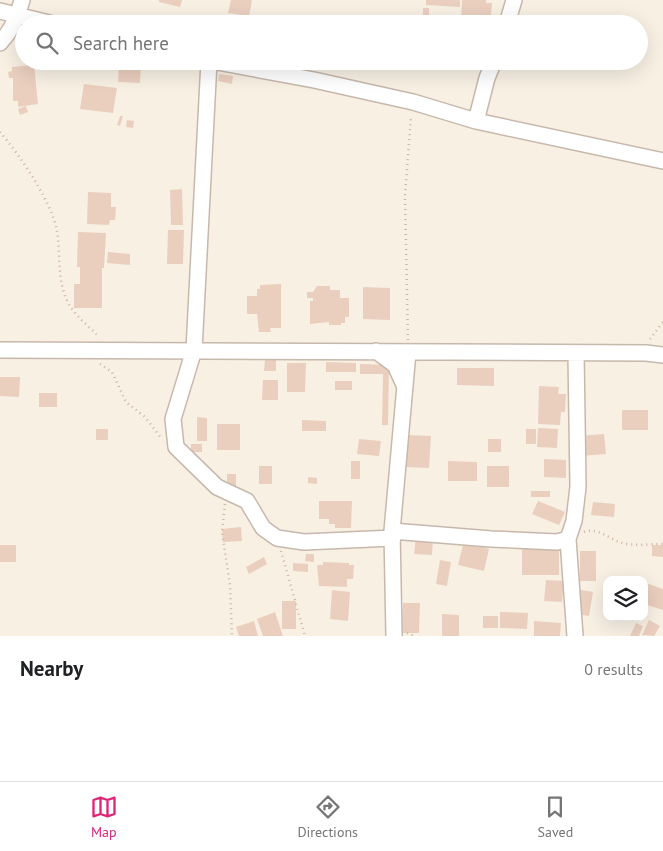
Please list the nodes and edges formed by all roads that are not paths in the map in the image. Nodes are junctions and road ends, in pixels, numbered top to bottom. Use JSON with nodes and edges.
{"nodes":[{"id":1,"x":22,"y":0,"type":"edge"},
{"id":2,"x":514,"y":0,"type":"edge"},
{"id":3,"x":0,"y":12,"type":"edge"},
{"id":4,"x":15,"y":15,"type":"edge"},
{"id":5,"x":19,"y":15,"type":"edge"},
{"id":6,"x":510,"y":15,"type":"edge"},
{"id":7,"x":15,"y":23,"type":"edge"},
{"id":8,"x":0,"y":43,"type":"edge"},
{"id":9,"x":210,"y":70,"type":"edge"},
{"id":10,"x":260,"y":70,"type":"edge"},
{"id":11,"x":490,"y":70,"type":"edge"},
{"id":12,"x":476,"y":121,"type":"junction"},
{"id":13,"x":663,"y":161,"type":"edge"},
{"id":14,"x":0,"y":350,"type":"edge"},
{"id":15,"x":194,"y":350,"type":"junction"},
{"id":16,"x":376,"y":351,"type":"junction"},
{"id":17,"x":408,"y":352,"type":"junction"},
{"id":18,"x":576,"y":353,"type":"junction"},
{"id":19,"x":663,"y":355,"type":"edge"},
{"id":20,"x":406,"y":387,"type":"junction"},
{"id":21,"x":393,"y":535,"type":"junction"},
{"id":22,"x":568,"y":543,"type":"junction"},
{"id":23,"x":394,"y":636,"type":"edge"},
{"id":24,"x":575,"y":636,"type":"edge"}],
"edges":[{"from":1,"to":5,"type":"street"},
{"from":2,"to":6,"type":"street"},
{"from":3,"to":4,"type":"street"},
{"from":7,"to":8,"type":"street"},
{"from":9,"to":15,"type":"street"},
{"from":10,"to":12,"type":"street"},
{"from":11,"to":12,"type":"street"},
{"from":12,"to":13,"type":"street"},
{"from":14,"to":15,"type":"street"},
{"from":15,"to":16,"type":"street"},
{"from":15,"to":21,"type":"street"},
{"from":16,"to":17,"type":"street"},
{"from":16,"to":20,"type":"street"},
{"from":17,"to":18,"type":"street"},
{"from":17,"to":20,"type":"street"},
{"from":18,"to":19,"type":"street"},
{"from":18,"to":22,"type":"street"},
{"from":20,"to":21,"type":"street"},
{"from":21,"to":22,"type":"street"},
{"from":21,"to":23,"type":"street"},
{"from":22,"to":24,"type":"street"}]}
